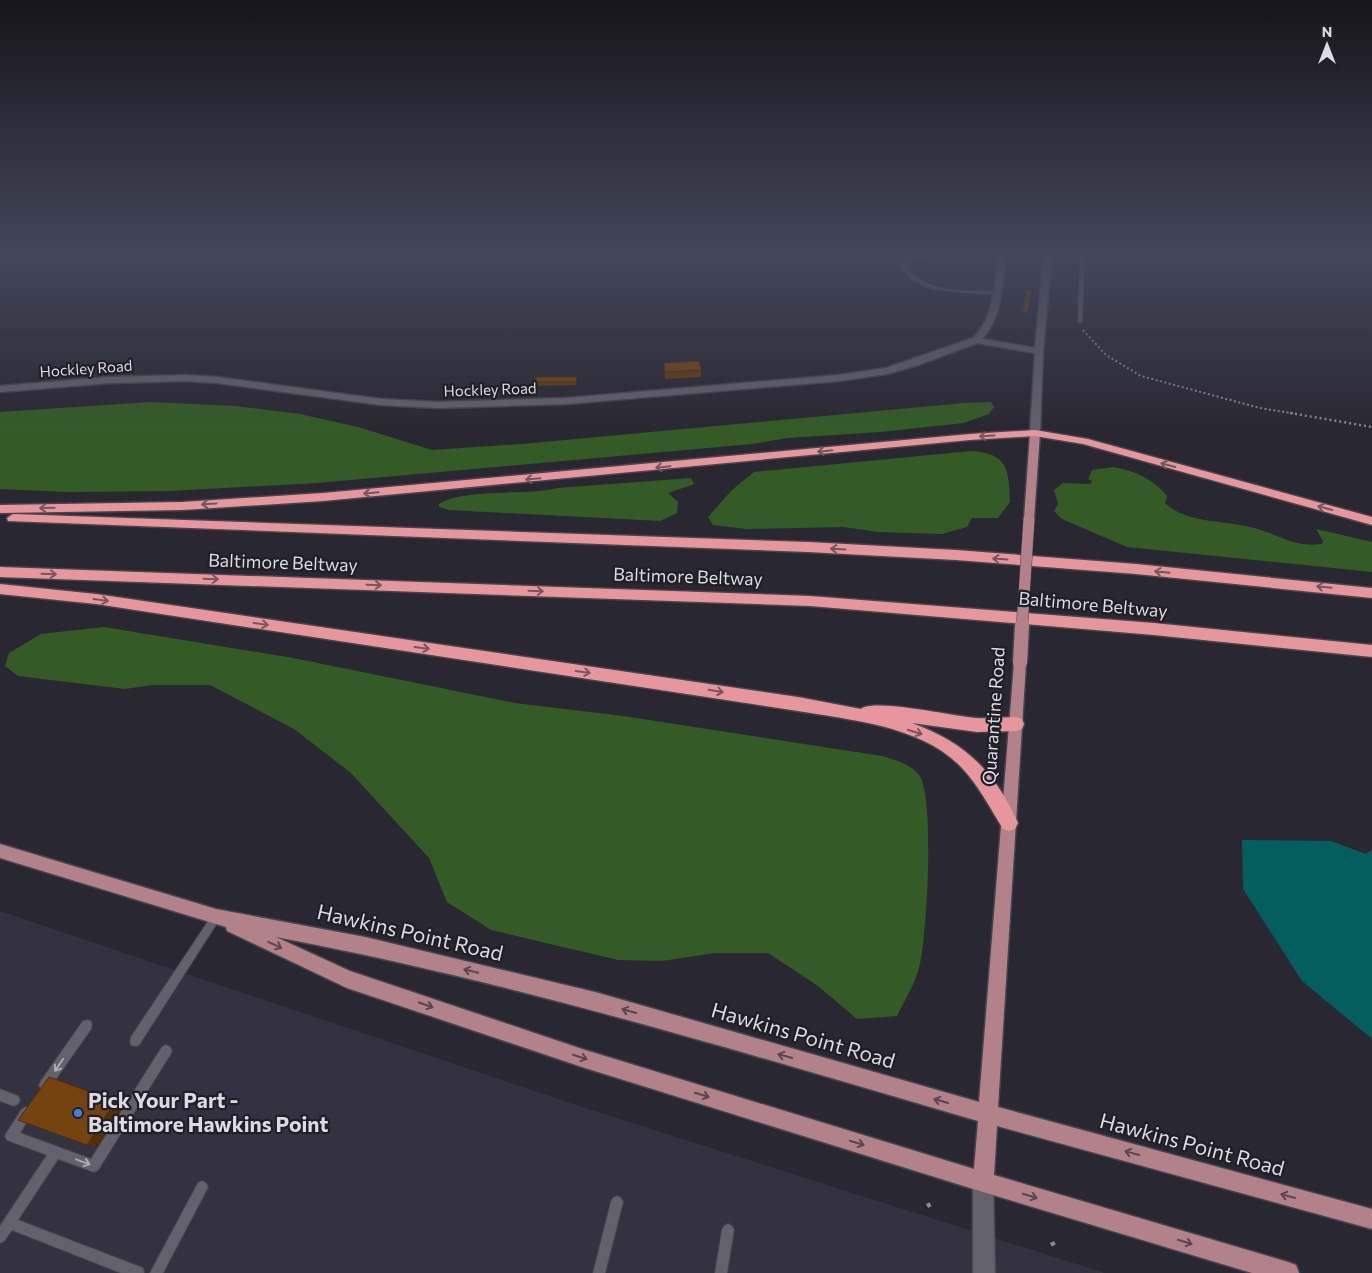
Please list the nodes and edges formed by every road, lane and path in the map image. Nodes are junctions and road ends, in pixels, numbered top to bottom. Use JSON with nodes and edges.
{"nodes":[{"id":1,"x":993,"y":312,"type":"edge"},
{"id":2,"x":1042,"y":312,"type":"edge"},
{"id":3,"x":1080,"y":312,"type":"edge"},
{"id":4,"x":1080,"y":322,"type":"joint"},
{"id":5,"x":976,"y":340,"type":"junction"},
{"id":6,"x":1039,"y":350,"type":"junction"},
{"id":7,"x":0,"y":389,"type":"edge"},
{"id":8,"x":1372,"y":427,"type":"edge"},
{"id":9,"x":1036,"y":433,"type":"junction"},
{"id":10,"x":0,"y":509,"type":"edge"},
{"id":11,"x":0,"y":518,"type":"edge"},
{"id":12,"x":1372,"y":520,"type":"edge"},
{"id":13,"x":0,"y":572,"type":"edge"},
{"id":14,"x":0,"y":589,"type":"edge"},
{"id":15,"x":1372,"y":593,"type":"edge"},
{"id":16,"x":1372,"y":651,"type":"edge"},
{"id":17,"x":834,"y":710,"type":"junction"},
{"id":18,"x":1016,"y":724,"type":"junction"},
{"id":19,"x":1009,"y":823,"type":"junction"},
{"id":20,"x":0,"y":851,"type":"edge"},
{"id":21,"x":216,"y":916,"type":"junction"},
{"id":22,"x":87,"y":1025,"type":"dead end"},
{"id":23,"x":135,"y":1041,"type":"dead end"},
{"id":24,"x":166,"y":1052,"type":"dead end"},
{"id":25,"x":0,"y":1095,"type":"edge"},
{"id":26,"x":14,"y":1100,"type":"dead end"},
{"id":27,"x":988,"y":1114,"type":"junction"},
{"id":28,"x":56,"y":1152,"type":"junction"},
{"id":29,"x":983,"y":1182,"type":"junction"},
{"id":30,"x":202,"y":1187,"type":"dead end"},
{"id":31,"x":617,"y":1202,"type":"dead end"},
{"id":32,"x":1372,"y":1219,"type":"edge"},
{"id":33,"x":9,"y":1223,"type":"junction"},
{"id":34,"x":728,"y":1230,"type":"dead end"},
{"id":35,"x":0,"y":1237,"type":"edge"},
{"id":36,"x":138,"y":1273,"type":"edge"},
{"id":37,"x":156,"y":1273,"type":"edge"},
{"id":38,"x":599,"y":1273,"type":"edge"},
{"id":39,"x":721,"y":1273,"type":"edge"},
{"id":40,"x":984,"y":1273,"type":"edge"},
{"id":41,"x":1288,"y":1273,"type":"edge"}],
"edges":[{"from":1,"to":5,"type":"street"},
{"from":2,"to":6,"type":"street","name":"Quarantine Road"},
{"from":3,"to":4,"type":"lane"},
{"from":4,"to":8,"type":"path"},
{"from":5,"to":6,"type":"street","name":"Hockley Road"},
{"from":5,"to":7,"type":"street","name":"Hockley Road"},
{"from":6,"to":9,"type":"street","name":"Quarantine Road"},
{"from":9,"to":10,"type":"highway","one_way":true},
{"from":12,"to":9,"type":"highway","one_way":true},
{"from":9,"to":18,"type":"main road","name":"Quarantine Road","bridge":true},
{"from":15,"to":11,"type":"highway","name":"Baltimore Beltway","one_way":true},
{"from":13,"to":16,"type":"highway","name":"Baltimore Beltway","one_way":true},
{"from":14,"to":17,"type":"highway","one_way":true},
{"from":17,"to":18,"type":"highway"},
{"from":17,"to":19,"type":"highway","one_way":true},
{"from":18,"to":19,"type":"main road","name":"Quarantine Road"},
{"from":19,"to":27,"type":"main road","name":"Quarantine Road"},
{"from":20,"to":21,"type":"main road","name":"Hawkins Point Road"},
{"from":21,"to":23,"type":"lane"},
{"from":27,"to":21,"type":"main road","name":"Hawkins Point Road","one_way":true},
{"from":21,"to":29,"type":"main road","name":"Hawkins Point Road","one_way":true},
{"from":22,"to":28,"type":"lane","one_way":true},
{"from":28,"to":24,"type":"lane","one_way":true},
{"from":25,"to":26,"type":"lane"},
{"from":27,"to":29,"type":"main road","name":"Quarantine Road"},
{"from":32,"to":27,"type":"main road","name":"Hawkins Point Road","one_way":true},
{"from":28,"to":33,"type":"lane"},
{"from":29,"to":40,"type":"street"},
{"from":29,"to":41,"type":"main road","name":"Hawkins Point Road","one_way":true},
{"from":30,"to":37,"type":"lane"},
{"from":31,"to":38,"type":"lane"},
{"from":33,"to":35,"type":"lane"},
{"from":33,"to":36,"type":"lane"},
{"from":34,"to":39,"type":"lane"}]}
